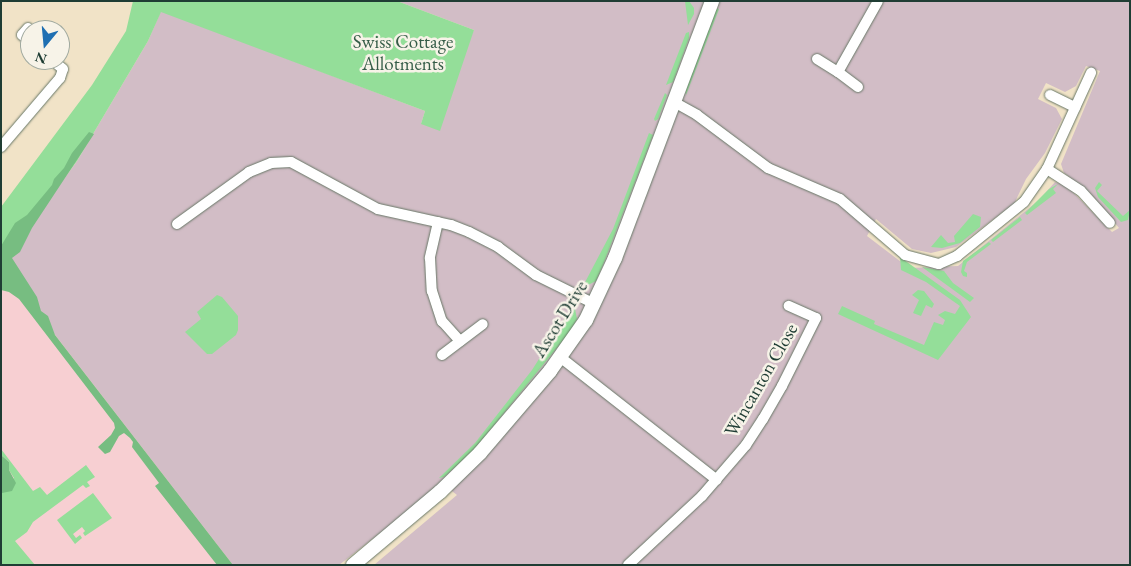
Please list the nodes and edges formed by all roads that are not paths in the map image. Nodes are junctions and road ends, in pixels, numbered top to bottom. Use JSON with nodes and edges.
{"nodes":[{"id":1,"x":712,"y":1,"type":"edge"},
{"id":2,"x":878,"y":1,"type":"edge"},
{"id":3,"x":817,"y":59,"type":"dead end"},
{"id":4,"x":63,"y":70,"type":"edge"},
{"id":5,"x":838,"y":72,"type":"junction"},
{"id":6,"x":1091,"y":73,"type":"dead end"},
{"id":7,"x":858,"y":87,"type":"dead end"},
{"id":8,"x":1050,"y":95,"type":"dead end"},
{"id":9,"x":674,"y":102,"type":"junction"},
{"id":10,"x":1075,"y":107,"type":"junction"},
{"id":11,"x":1,"y":148,"type":"edge"},
{"id":12,"x":1046,"y":169,"type":"junction"},
{"id":13,"x":438,"y":222,"type":"junction"},
{"id":14,"x":1110,"y":223,"type":"dead end"},
{"id":15,"x":177,"y":224,"type":"dead end"},
{"id":16,"x":595,"y":304,"type":"junction"},
{"id":17,"x":789,"y":306,"type":"dead end"},
{"id":18,"x":483,"y":324,"type":"dead end"},
{"id":19,"x":460,"y":341,"type":"junction"},
{"id":20,"x":442,"y":355,"type":"dead end"},
{"id":21,"x":560,"y":357,"type":"junction"},
{"id":22,"x":717,"y":480,"type":"junction"},
{"id":23,"x":353,"y":565,"type":"edge"},
{"id":24,"x":628,"y":565,"type":"edge"}],
"edges":[{"from":1,"to":9,"type":"street","name":"Ascot Drive"},
{"from":2,"to":5,"type":"street"},
{"from":3,"to":5,"type":"street"},
{"from":4,"to":11,"type":"street"},
{"from":5,"to":7,"type":"street"},
{"from":6,"to":10,"type":"street"},
{"from":8,"to":10,"type":"street"},
{"from":9,"to":12,"type":"street"},
{"from":9,"to":16,"type":"street","name":"Ascot Drive"},
{"from":10,"to":12,"type":"street"},
{"from":12,"to":14,"type":"street"},
{"from":13,"to":15,"type":"street"},
{"from":13,"to":16,"type":"street"},
{"from":13,"to":19,"type":"street"},
{"from":16,"to":21,"type":"street","name":"Ascot Drive"},
{"from":17,"to":22,"type":"street","name":"Wincanton Close"},
{"from":18,"to":19,"type":"street"},
{"from":19,"to":20,"type":"street"},
{"from":21,"to":22,"type":"street"},
{"from":21,"to":23,"type":"street","name":"Ascot Drive"},
{"from":22,"to":24,"type":"street","name":"Wincanton Close"}]}
